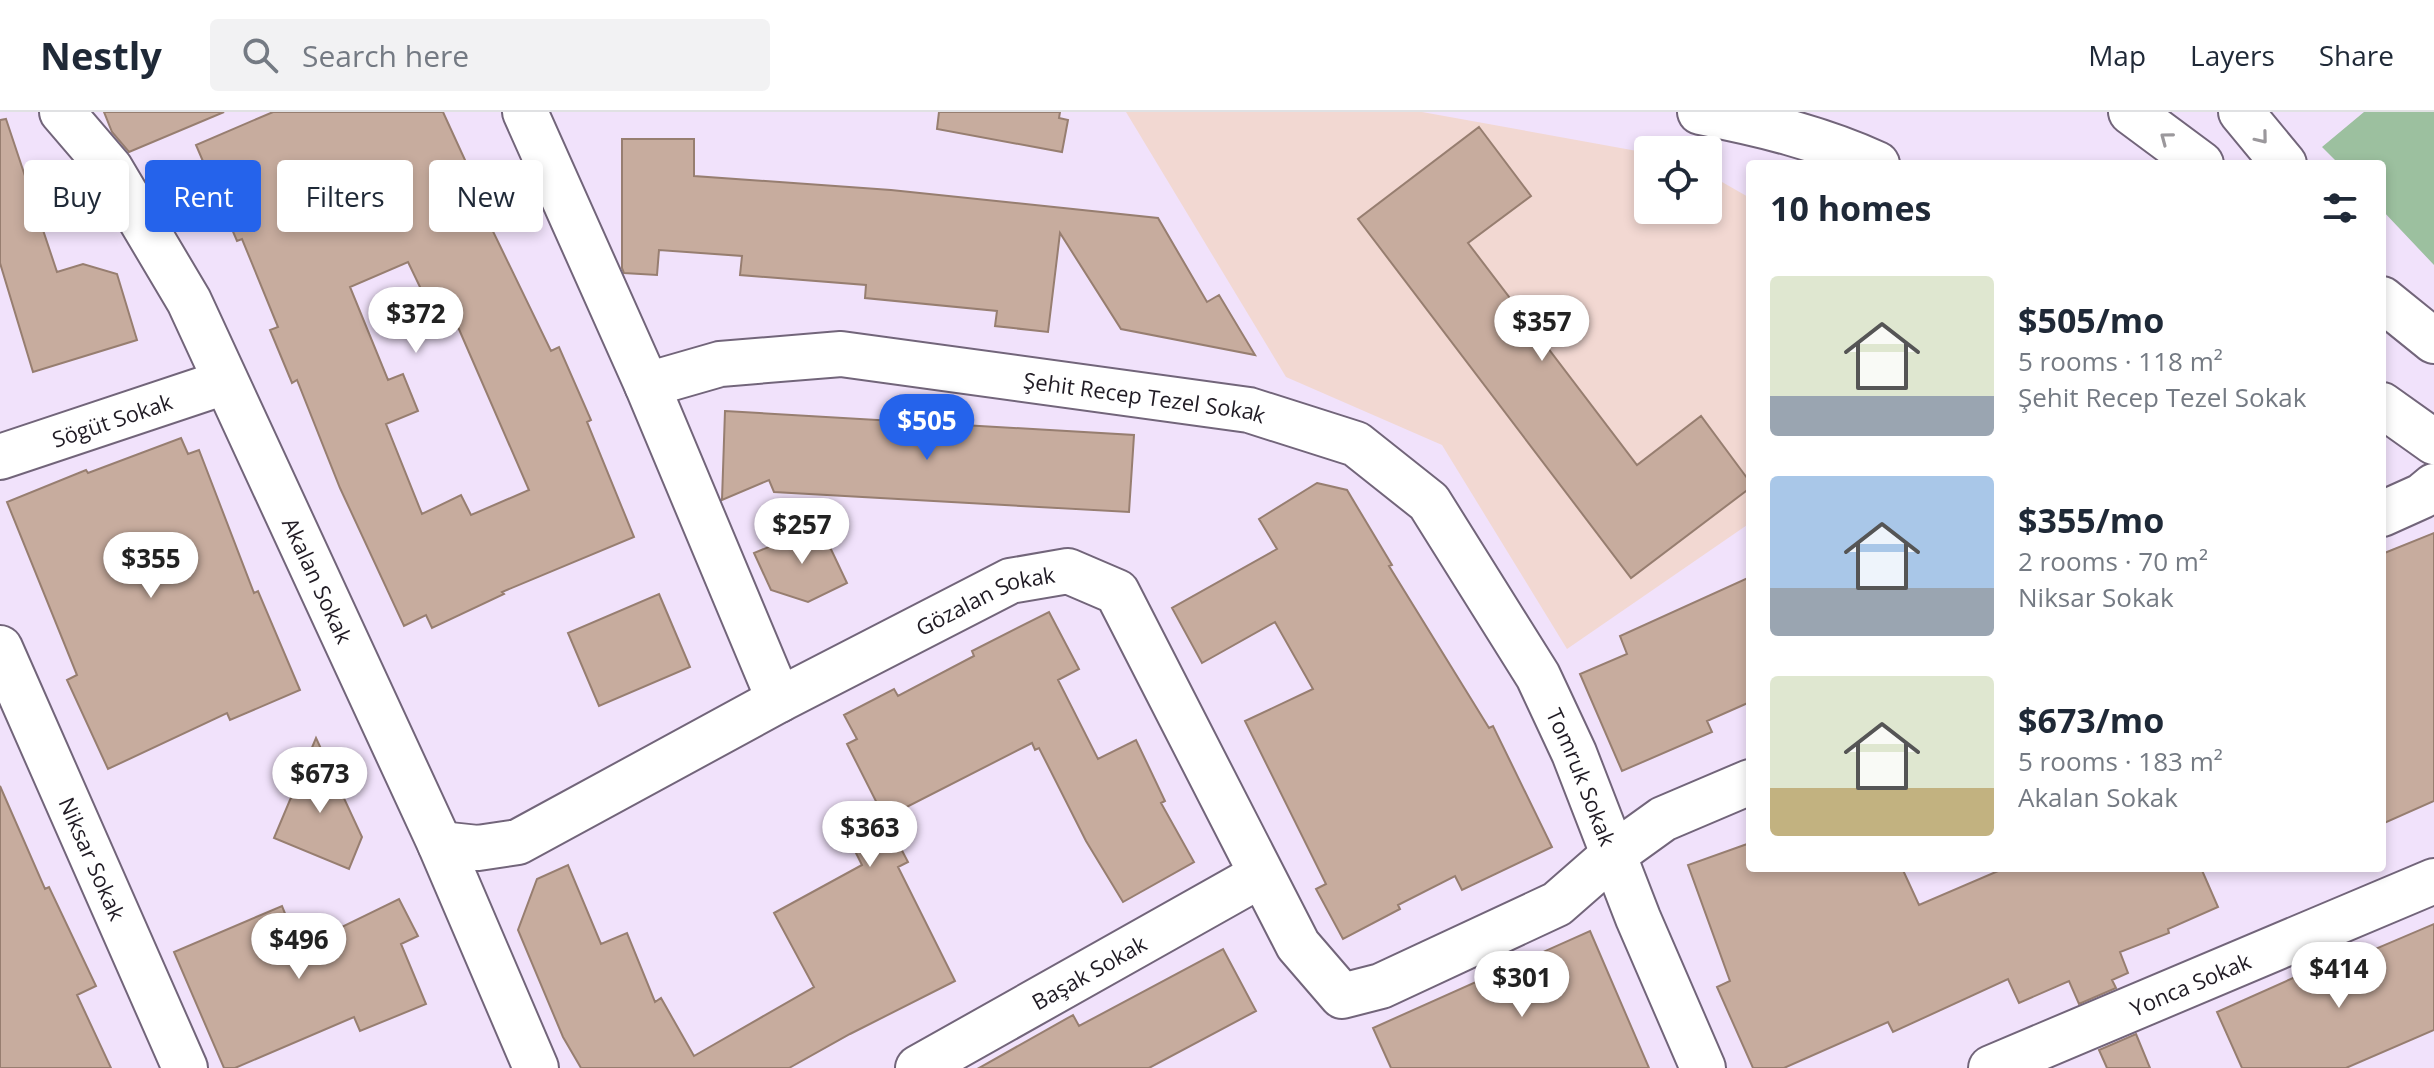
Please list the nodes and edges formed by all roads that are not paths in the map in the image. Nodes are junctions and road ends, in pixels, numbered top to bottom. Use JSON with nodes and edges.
{"nodes":[{"id":1,"x":62,"y":112,"type":"edge"},
{"id":2,"x":525,"y":112,"type":"edge"},
{"id":3,"x":1700,"y":112,"type":"edge"},
{"id":4,"x":2131,"y":112,"type":"edge"},
{"id":5,"x":2241,"y":112,"type":"edge"},
{"id":6,"x":1770,"y":118,"type":"edge"},
{"id":7,"x":1845,"y":129,"type":"edge"},
{"id":8,"x":1873,"y":160,"type":"edge"},
{"id":9,"x":2196,"y":160,"type":"edge"},
{"id":10,"x":2281,"y":160,"type":"edge"},
{"id":11,"x":2386,"y":289,"type":"edge"},
{"id":12,"x":2410,"y":321,"type":"edge"},
{"id":13,"x":225,"y":382,"type":"junction"},
{"id":14,"x":647,"y":385,"type":"junction"},
{"id":15,"x":2386,"y":408,"type":"edge"},
{"id":16,"x":2434,"y":442,"type":"edge"},
{"id":17,"x":0,"y":457,"type":"edge"},
{"id":18,"x":2434,"y":486,"type":"edge"},
{"id":19,"x":1429,"y":502,"type":"joint"},
{"id":20,"x":2386,"y":512,"type":"edge"},
{"id":21,"x":0,"y":648,"type":"edge"},
{"id":22,"x":779,"y":700,"type":"junction"},
{"id":23,"x":1746,"y":784,"type":"edge"},
{"id":24,"x":440,"y":844,"type":"junction"},
{"id":25,"x":1613,"y":855,"type":"junction"},
{"id":26,"x":1261,"y":875,"type":"junction"},
{"id":27,"x":2434,"y":881,"type":"edge"},
{"id":28,"x":185,"y":1068,"type":"edge"},
{"id":29,"x":536,"y":1068,"type":"edge"},
{"id":30,"x":918,"y":1068,"type":"edge"},
{"id":31,"x":1703,"y":1068,"type":"edge"},
{"id":32,"x":1991,"y":1068,"type":"edge"}],
"edges":[{"from":1,"to":13,"type":"street","name":"Akalan Sokak"},
{"from":2,"to":14,"type":"street"},
{"from":3,"to":6,"type":"street"},
{"from":9,"to":4,"type":"street","one_way":true},
{"from":5,"to":10,"type":"street","one_way":true},
{"from":6,"to":7,"type":"street"},
{"from":7,"to":8,"type":"street"},
{"from":11,"to":12,"type":"street"},
{"from":13,"to":17,"type":"street","name":"Sögüt Sokak"},
{"from":13,"to":24,"type":"street","name":"Akalan Sokak"},
{"from":14,"to":19,"type":"street","name":"Şehit Recep Tezel Sokak"},
{"from":14,"to":22,"type":"street"},
{"from":15,"to":16,"type":"street"},
{"from":18,"to":20,"type":"street"},
{"from":19,"to":25,"type":"street","name":"Tomruk Sokak"},
{"from":21,"to":28,"type":"street","name":"Niksar Sokak"},
{"from":22,"to":24,"type":"street","name":"Gözalan Sokak"},
{"from":22,"to":26,"type":"street","name":"Gözalan Sokak"},
{"from":23,"to":25,"type":"street"},
{"from":24,"to":29,"type":"street","name":"Akalan Sokak"},
{"from":25,"to":26,"type":"street","name":"Gözalan Sokak"},
{"from":25,"to":31,"type":"street","name":"Tomruk Sokak"},
{"from":26,"to":30,"type":"street","name":"Başak Sokak"},
{"from":27,"to":32,"type":"street","name":"Yonca Sokak"}]}
